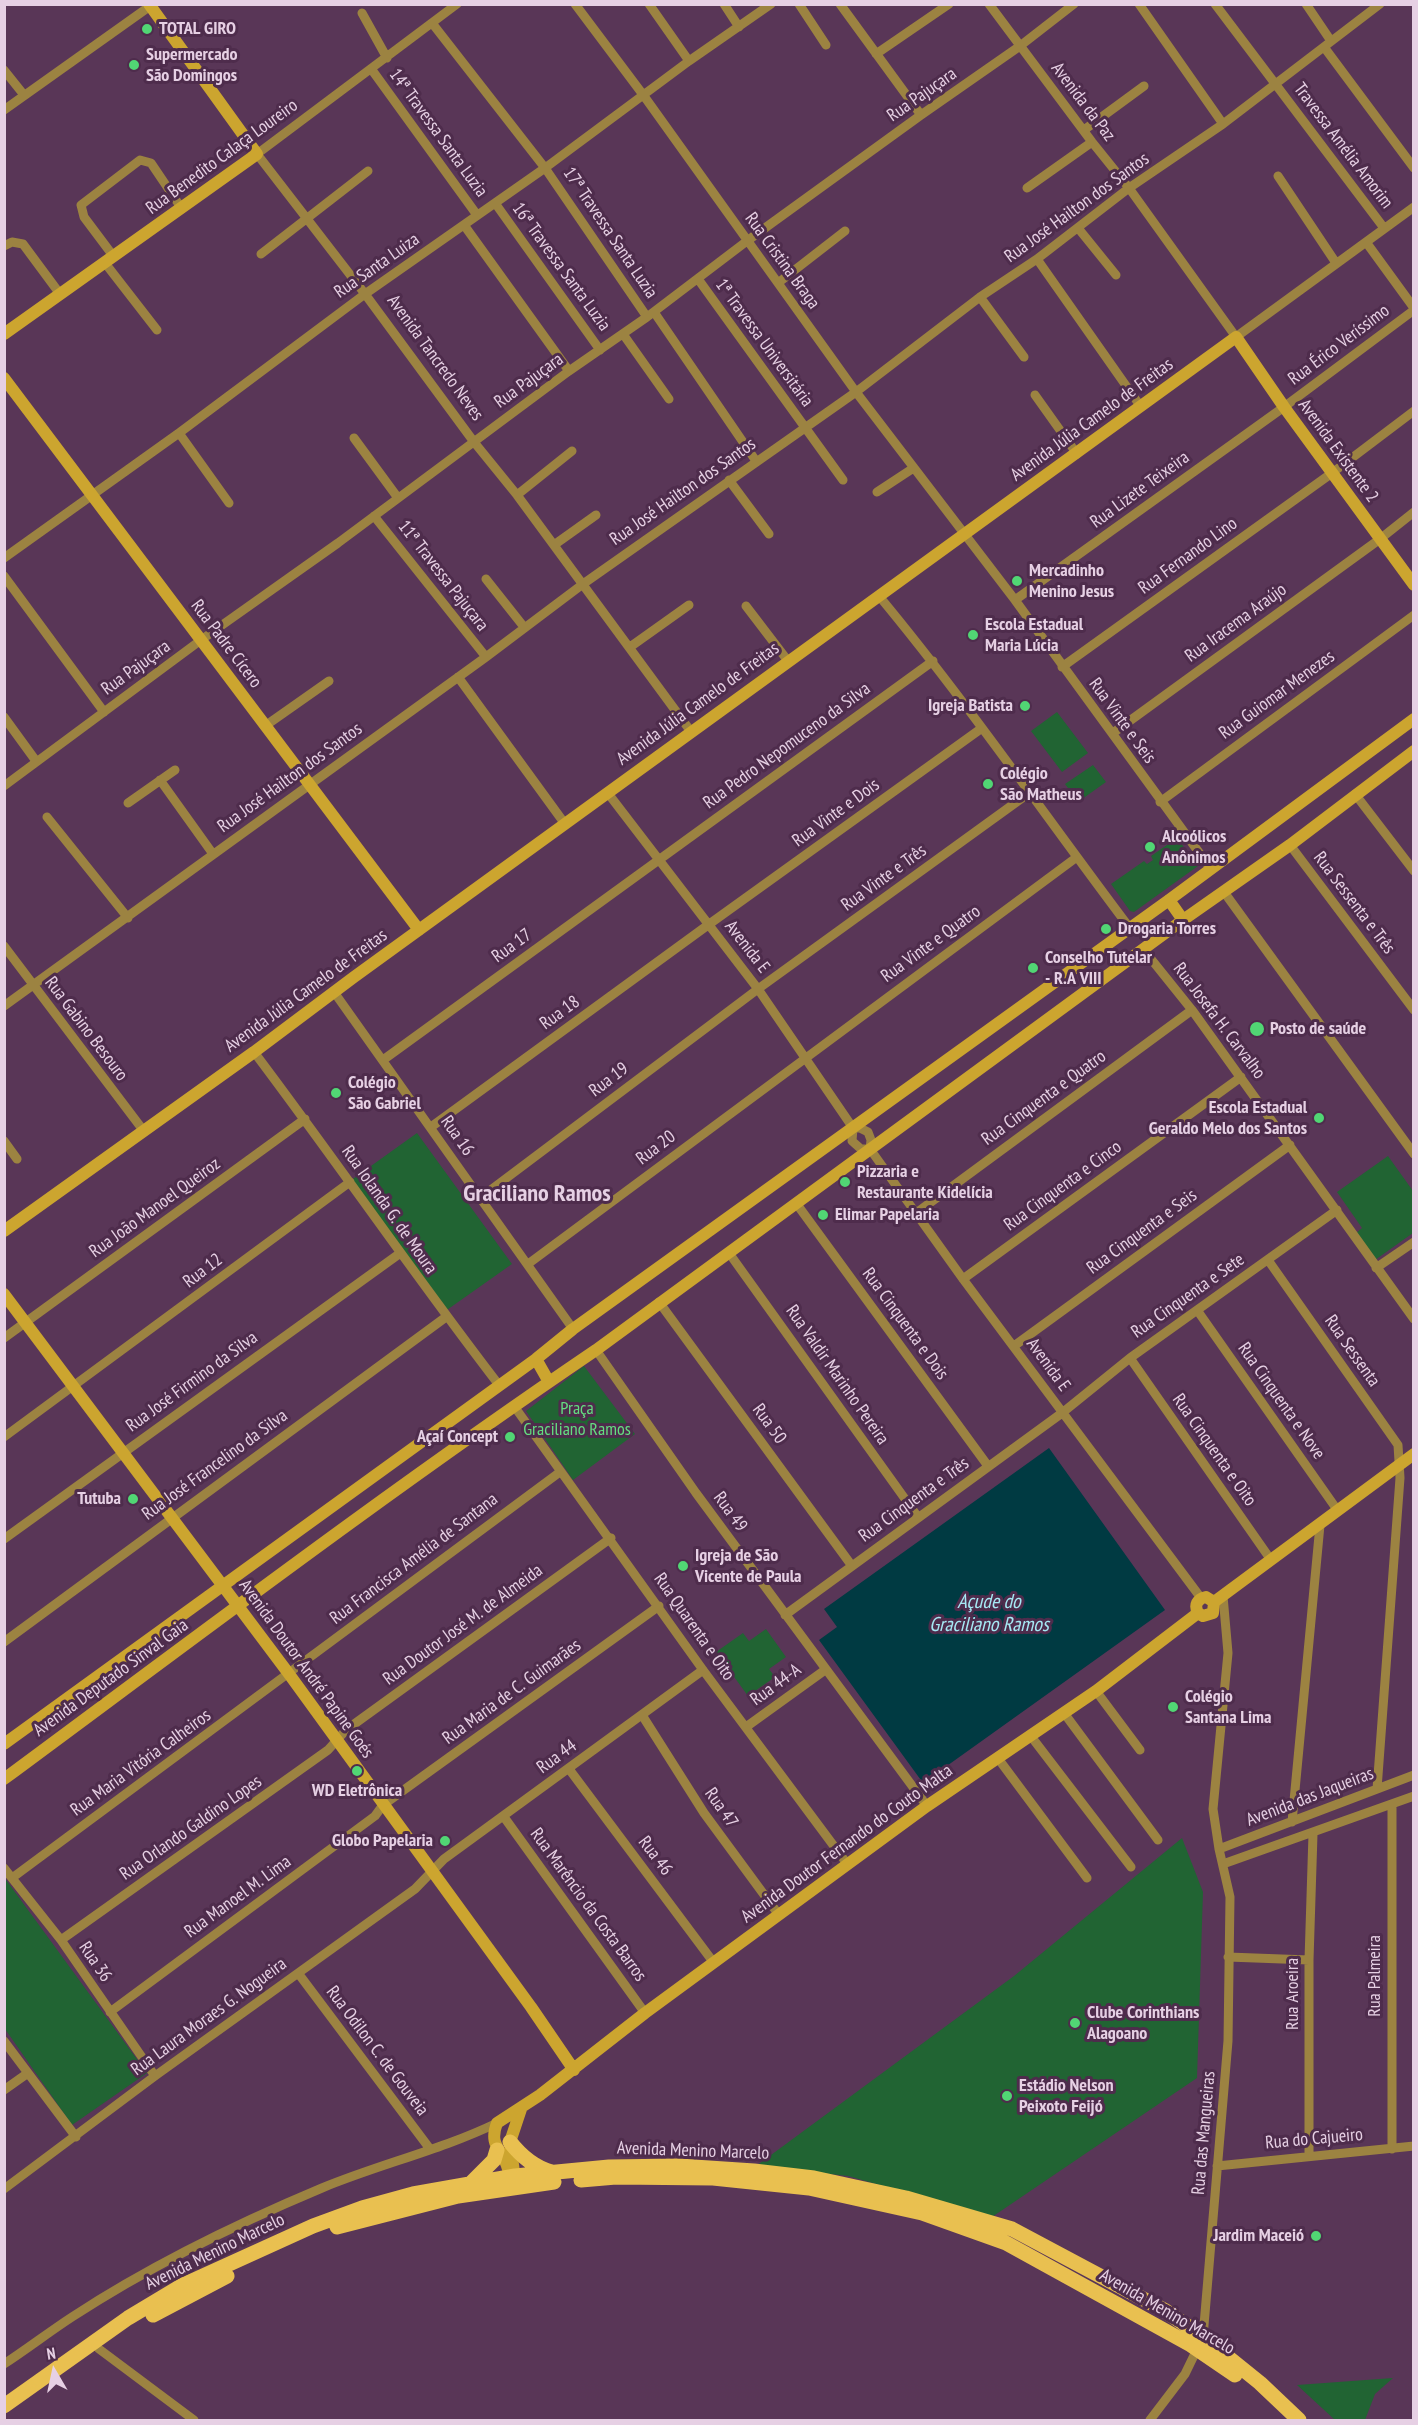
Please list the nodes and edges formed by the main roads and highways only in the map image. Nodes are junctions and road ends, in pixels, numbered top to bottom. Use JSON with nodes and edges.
{"nodes":[{"id":1,"x":554,"y":2172,"type":"junction"},
{"id":2,"x":513,"y":2182,"type":"junction"},
{"id":3,"x":471,"y":2183,"type":"junction"},
{"id":4,"x":1201,"y":2343,"type":"junction"},
{"id":5,"x":4,"y":2406,"type":"edge"},
{"id":6,"x":4,"y":2417,"type":"edge"},
{"id":7,"x":1287,"y":2421,"type":"edge"},
{"id":8,"x":1299,"y":2421,"type":"edge"}],
"edges":[{"from":1,"to":2,"type":"main road","name":"Avenida Menino Marcelo"},
{"from":1,"to":3,"type":"main road"},
{"from":1,"to":4,"type":"main road","name":"Avenida Menino Marcelo"},
{"from":2,"to":3,"type":"main road","name":"Avenida Menino Marcelo"},
{"from":2,"to":4,"type":"main road","name":"Avenida Menino Marcelo"},
{"from":2,"to":6,"type":"main road","name":"Avenida Menino Marcelo"},
{"from":3,"to":5,"type":"main road","name":"Avenida Menino Marcelo"},
{"from":4,"to":7,"type":"main road","name":"Avenida Menino Marcelo"},
{"from":4,"to":8,"type":"main road","name":"Avenida Menino Marcelo"}]}
